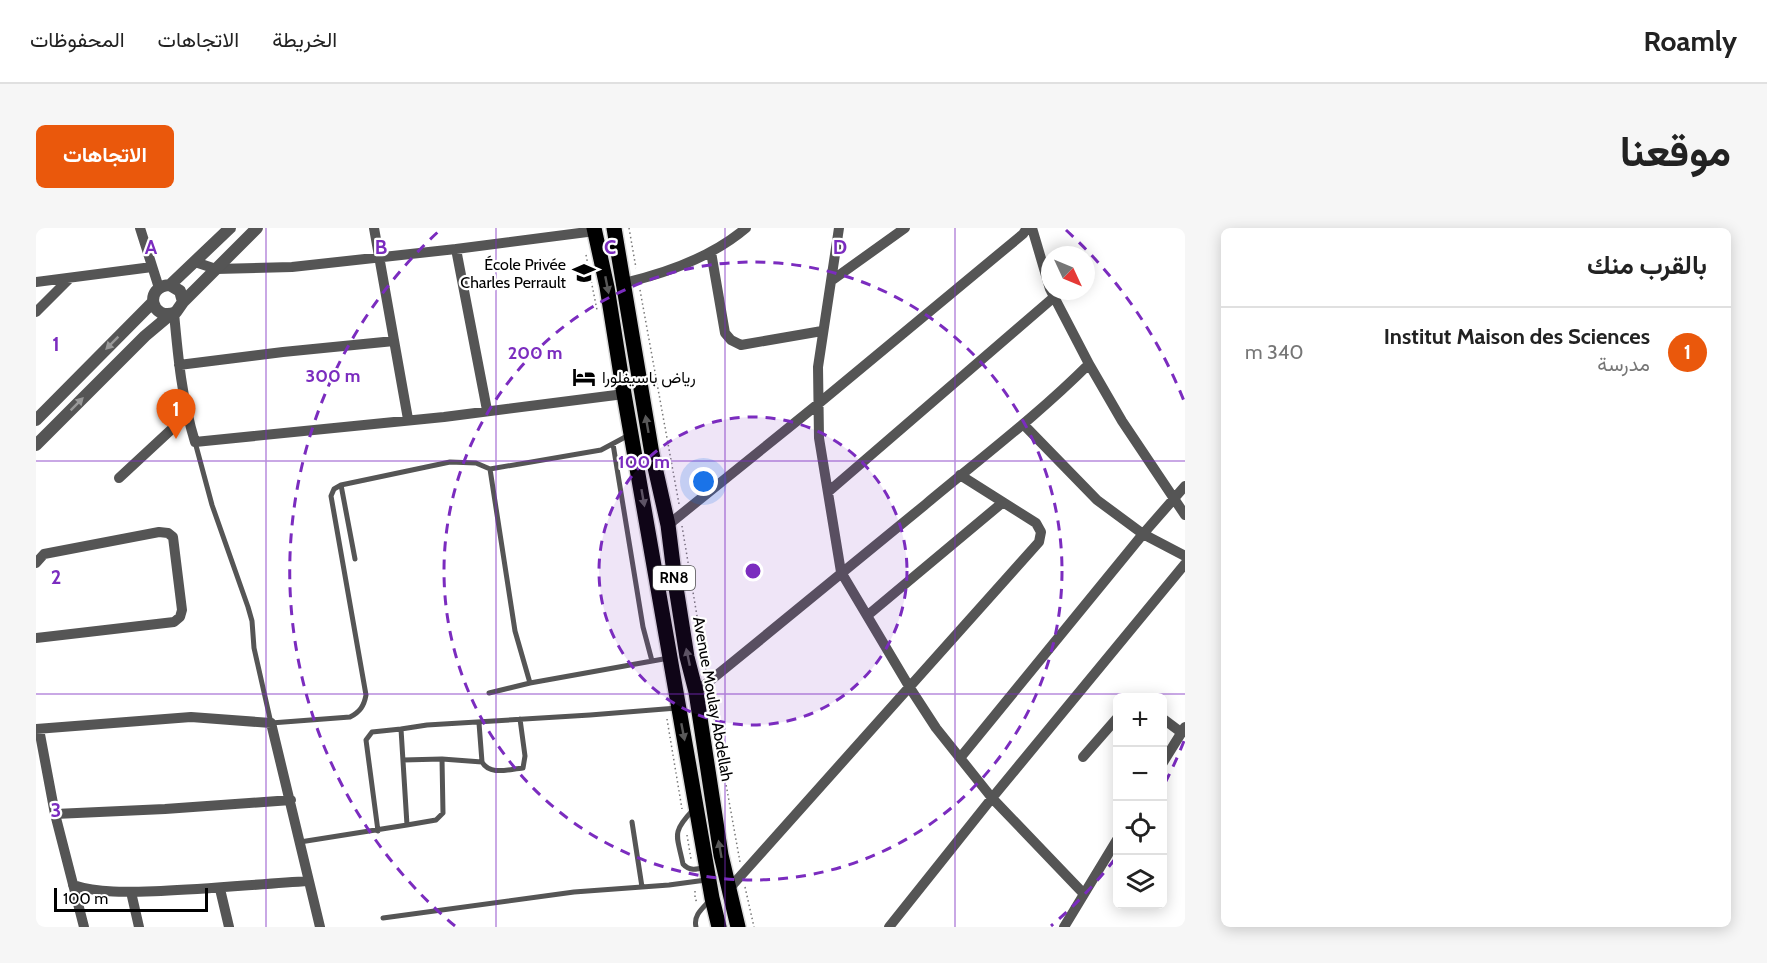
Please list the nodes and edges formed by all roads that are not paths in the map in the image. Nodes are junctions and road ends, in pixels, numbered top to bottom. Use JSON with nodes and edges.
{"nodes":[{"id":1,"x":140,"y":228,"type":"edge"},
{"id":2,"x":230,"y":228,"type":"edge"},
{"id":3,"x":257,"y":228,"type":"edge"},
{"id":4,"x":374,"y":228,"type":"edge"},
{"id":5,"x":614,"y":228,"type":"edge"},
{"id":6,"x":746,"y":228,"type":"edge"},
{"id":7,"x":839,"y":228,"type":"edge"},
{"id":8,"x":905,"y":228,"type":"edge"},
{"id":9,"x":1027,"y":228,"type":"edge"},
{"id":10,"x":1032,"y":228,"type":"edge"},
{"id":11,"x":595,"y":229,"type":"edge"},
{"id":12,"x":456,"y":249,"type":"junction"},
{"id":13,"x":711,"y":252,"type":"junction"},
{"id":14,"x":379,"y":257,"type":"junction"},
{"id":15,"x":1041,"y":259,"type":"edge"},
{"id":16,"x":195,"y":262,"type":"junction"},
{"id":17,"x":152,"y":267,"type":"junction"},
{"id":18,"x":216,"y":269,"type":"junction"},
{"id":19,"x":70,"y":278,"type":"junction"},
{"id":20,"x":831,"y":281,"type":"junction"},
{"id":21,"x":36,"y":282,"type":"edge"},
{"id":22,"x":631,"y":282,"type":"junction"},
{"id":23,"x":165,"y":286,"type":"junction"},
{"id":24,"x":1043,"y":300,"type":"edge"},
{"id":25,"x":1055,"y":300,"type":"edge"},
{"id":26,"x":153,"y":302,"type":"junction"},
{"id":27,"x":183,"y":302,"type":"junction"},
{"id":28,"x":36,"y":312,"type":"edge"},
{"id":29,"x":172,"y":314,"type":"junction"},
{"id":30,"x":822,"y":331,"type":"junction"},
{"id":31,"x":394,"y":341,"type":"junction"},
{"id":32,"x":1089,"y":364,"type":"junction"},
{"id":33,"x":178,"y":365,"type":"junction"},
{"id":34,"x":624,"y":394,"type":"junction"},
{"id":35,"x":818,"y":404,"type":"junction"},
{"id":36,"x":487,"y":410,"type":"junction"},
{"id":37,"x":187,"y":415,"type":"junction"},
{"id":38,"x":408,"y":419,"type":"junction"},
{"id":39,"x":36,"y":420,"type":"edge"},
{"id":40,"x":1023,"y":424,"type":"junction"},
{"id":41,"x":631,"y":434,"type":"junction"},
{"id":42,"x":195,"y":442,"type":"junction"},
{"id":43,"x":613,"y":444,"type":"junction"},
{"id":44,"x":36,"y":445,"type":"edge"},
{"id":45,"x":490,"y":469,"type":"junction"},
{"id":46,"x":960,"y":476,"type":"junction"},
{"id":47,"x":119,"y":478,"type":"dead end"},
{"id":48,"x":341,"y":485,"type":"junction"},
{"id":49,"x":1185,"y":486,"type":"edge"},
{"id":50,"x":828,"y":492,"type":"junction"},
{"id":51,"x":1174,"y":498,"type":"junction"},
{"id":52,"x":1002,"y":503,"type":"junction"},
{"id":53,"x":1185,"y":515,"type":"edge"},
{"id":54,"x":668,"y":525,"type":"junction"},
{"id":55,"x":1143,"y":534,"type":"junction"},
{"id":56,"x":40,"y":551,"type":"edge"},
{"id":57,"x":1185,"y":556,"type":"edge"},
{"id":58,"x":355,"y":558,"type":"dead end"},
{"id":59,"x":36,"y":562,"type":"edge"},
{"id":60,"x":1185,"y":564,"type":"edge"},
{"id":61,"x":841,"y":572,"type":"junction"},
{"id":62,"x":868,"y":615,"type":"junction"},
{"id":63,"x":36,"y":638,"type":"edge"},
{"id":64,"x":670,"y":658,"type":"junction"},
{"id":65,"x":652,"y":662,"type":"junction"},
{"id":66,"x":530,"y":683,"type":"junction"},
{"id":67,"x":702,"y":687,"type":"junction"},
{"id":68,"x":910,"y":688,"type":"junction"},
{"id":69,"x":489,"y":693,"type":"dead end"},
{"id":70,"x":679,"y":708,"type":"junction"},
{"id":71,"x":520,"y":719,"type":"junction"},
{"id":72,"x":1167,"y":721,"type":"edge"},
{"id":73,"x":271,"y":723,"type":"junction"},
{"id":74,"x":479,"y":723,"type":"junction"},
{"id":75,"x":1113,"y":723,"type":"edge"},
{"id":76,"x":38,"y":729,"type":"edge"},
{"id":77,"x":401,"y":729,"type":"junction"},
{"id":78,"x":1183,"y":730,"type":"edge"},
{"id":79,"x":1167,"y":756,"type":"edge"},
{"id":80,"x":1083,"y":757,"type":"dead end"},
{"id":81,"x":960,"y":758,"type":"junction"},
{"id":82,"x":442,"y":759,"type":"junction"},
{"id":83,"x":403,"y":760,"type":"junction"},
{"id":84,"x":482,"y":762,"type":"junction"},
{"id":85,"x":992,"y":798,"type":"junction"},
{"id":86,"x":291,"y":800,"type":"junction"},
{"id":87,"x":696,"y":807,"type":"junction"},
{"id":88,"x":55,"y":814,"type":"junction"},
{"id":89,"x":632,"y":822,"type":"dead end"},
{"id":90,"x":407,"y":825,"type":"junction"},
{"id":91,"x":378,"y":831,"type":"junction"},
{"id":92,"x":300,"y":842,"type":"junction"},
{"id":93,"x":1113,"y":846,"type":"edge"},
{"id":94,"x":708,"y":874,"type":"junction"},
{"id":95,"x":309,"y":881,"type":"junction"},
{"id":96,"x":73,"y":885,"type":"junction"},
{"id":97,"x":642,"y":887,"type":"junction"},
{"id":98,"x":220,"y":889,"type":"junction"},
{"id":99,"x":728,"y":890,"type":"junction"},
{"id":100,"x":131,"y":892,"type":"junction"},
{"id":101,"x":1084,"y":894,"type":"junction"},
{"id":102,"x":712,"y":898,"type":"junction"},
{"id":103,"x":383,"y":918,"type":"dead end"},
{"id":104,"x":84,"y":927,"type":"edge"},
{"id":105,"x":139,"y":927,"type":"edge"},
{"id":106,"x":229,"y":927,"type":"edge"},
{"id":107,"x":320,"y":927,"type":"edge"},
{"id":108,"x":696,"y":927,"type":"edge"},
{"id":109,"x":719,"y":927,"type":"edge"},
{"id":110,"x":738,"y":927,"type":"edge"},
{"id":111,"x":889,"y":927,"type":"edge"},
{"id":112,"x":1064,"y":927,"type":"edge"}],
"edges":[{"from":1,"to":17,"type":"street"},
{"from":2,"to":16,"type":"street"},
{"from":3,"to":18,"type":"street"},
{"from":4,"to":14,"type":"street"},
{"from":5,"to":22,"type":"main road","name":"Avenue Moulay Abdellah","number":"RN8"},
{"from":6,"to":13,"type":"street"},
{"from":7,"to":20,"type":"street"},
{"from":8,"to":20,"type":"street"},
{"from":9,"to":35,"type":"street"},
{"from":10,"to":15,"type":"street"},
{"from":11,"to":12,"type":"street"},
{"from":11,"to":34,"type":"main road","number":"RN8","one_way":true},
{"from":12,"to":14,"type":"street"},
{"from":12,"to":36,"type":"street"},
{"from":13,"to":22,"type":"street"},
{"from":13,"to":30,"type":"street"},
{"from":14,"to":18,"type":"street"},
{"from":14,"to":31,"type":"street"},
{"from":16,"to":18,"type":"street"},
{"from":16,"to":23,"type":"street"},
{"from":17,"to":19,"type":"street"},
{"from":17,"to":23,"type":"street"},
{"from":18,"to":27,"type":"street"},
{"from":19,"to":21,"type":"street"},
{"from":19,"to":28,"type":"street"},
{"from":20,"to":30,"type":"street"},
{"from":54,"to":22,"type":"main road","name":"Avenue Moulay Abdellah","number":"RN8","one_way":true},
{"from":23,"to":26,"type":"street"},
{"from":23,"to":27,"type":"street"},
{"from":24,"to":50,"type":"street"},
{"from":25,"to":32,"type":"street"},
{"from":26,"to":29,"type":"street"},
{"from":26,"to":39,"type":"street","one_way":true},
{"from":27,"to":29,"type":"street"},
{"from":29,"to":33,"type":"street"},
{"from":44,"to":29,"type":"street","one_way":true},
{"from":30,"to":35,"type":"street"},
{"from":31,"to":33,"type":"street"},
{"from":31,"to":38,"type":"street"},
{"from":32,"to":40,"type":"street"},
{"from":32,"to":51,"type":"street"},
{"from":33,"to":37,"type":"street"},
{"from":34,"to":36,"type":"street"},
{"from":34,"to":41,"type":"main road","number":"RN8"},
{"from":35,"to":50,"type":"street"},
{"from":35,"to":54,"type":"street"},
{"from":36,"to":38,"type":"street"},
{"from":37,"to":42,"type":"street"},
{"from":37,"to":47,"type":"street"},
{"from":38,"to":42,"type":"street"},
{"from":40,"to":46,"type":"street"},
{"from":40,"to":55,"type":"street"},
{"from":41,"to":43,"type":"lane"},
{"from":41,"to":64,"type":"main road","number":"RN8","one_way":true},
{"from":42,"to":73,"type":"lane"},
{"from":43,"to":45,"type":"lane"},
{"from":43,"to":65,"type":"lane"},
{"from":45,"to":48,"type":"lane"},
{"from":45,"to":66,"type":"lane"},
{"from":46,"to":52,"type":"street"},
{"from":46,"to":61,"type":"street"},
{"from":48,"to":58,"type":"lane"},
{"from":48,"to":73,"type":"lane"},
{"from":49,"to":51,"type":"street"},
{"from":50,"to":61,"type":"street"},
{"from":51,"to":53,"type":"street"},
{"from":51,"to":55,"type":"street"},
{"from":52,"to":62,"type":"street"},
{"from":52,"to":68,"type":"street"},
{"from":67,"to":54,"type":"main road","name":"Avenue Moulay Abdellah","number":"RN8","one_way":true},
{"from":55,"to":57,"type":"street"},
{"from":55,"to":81,"type":"street"},
{"from":56,"to":59,"type":"street"},
{"from":56,"to":63,"type":"street"},
{"from":60,"to":85,"type":"street"},
{"from":61,"to":62,"type":"street"},
{"from":61,"to":67,"type":"street"},
{"from":62,"to":68,"type":"street"},
{"from":64,"to":65,"type":"lane"},
{"from":64,"to":70,"type":"main road","number":"RN8"},
{"from":65,"to":66,"type":"lane"},
{"from":66,"to":69,"type":"lane"},
{"from":99,"to":67,"type":"main road","name":"Avenue Moulay Abdellah","number":"RN8","one_way":true},
{"from":68,"to":81,"type":"street"},
{"from":68,"to":99,"type":"street"},
{"from":70,"to":71,"type":"lane"},
{"from":70,"to":87,"type":"main road","number":"RN8","one_way":true},
{"from":71,"to":74,"type":"lane"},
{"from":71,"to":84,"type":"lane"},
{"from":72,"to":78,"type":"street"},
{"from":73,"to":76,"type":"street"},
{"from":73,"to":86,"type":"street"},
{"from":74,"to":77,"type":"lane"},
{"from":74,"to":84,"type":"lane"},
{"from":75,"to":80,"type":"street"},
{"from":76,"to":88,"type":"street"},
{"from":77,"to":83,"type":"lane"},
{"from":77,"to":91,"type":"lane"},
{"from":78,"to":79,"type":"street"},
{"from":81,"to":85,"type":"street"},
{"from":82,"to":83,"type":"lane"},
{"from":82,"to":84,"type":"lane"},
{"from":82,"to":90,"type":"lane"},
{"from":83,"to":90,"type":"lane"},
{"from":85,"to":101,"type":"street"},
{"from":85,"to":111,"type":"street"},
{"from":86,"to":88,"type":"street"},
{"from":86,"to":92,"type":"street"},
{"from":87,"to":94,"type":"main road","number":"RN8"},
{"from":87,"to":94,"type":"lane"},
{"from":88,"to":96,"type":"street"},
{"from":89,"to":97,"type":"lane"},
{"from":90,"to":91,"type":"lane"},
{"from":91,"to":92,"type":"lane"},
{"from":92,"to":95,"type":"street"},
{"from":93,"to":101,"type":"street"},
{"from":94,"to":97,"type":"lane"},
{"from":94,"to":102,"type":"main road","number":"RN8"},
{"from":95,"to":98,"type":"street"},
{"from":95,"to":107,"type":"street"},
{"from":96,"to":100,"type":"street"},
{"from":96,"to":104,"type":"street"},
{"from":97,"to":103,"type":"lane"},
{"from":98,"to":100,"type":"street"},
{"from":98,"to":106,"type":"street"},
{"from":99,"to":110,"type":"main road","name":"Avenue Moulay Abdellah","number":"RN8"},
{"from":100,"to":105,"type":"street"},
{"from":101,"to":112,"type":"street"},
{"from":102,"to":108,"type":"lane"},
{"from":102,"to":109,"type":"main road","number":"RN8"}]}
